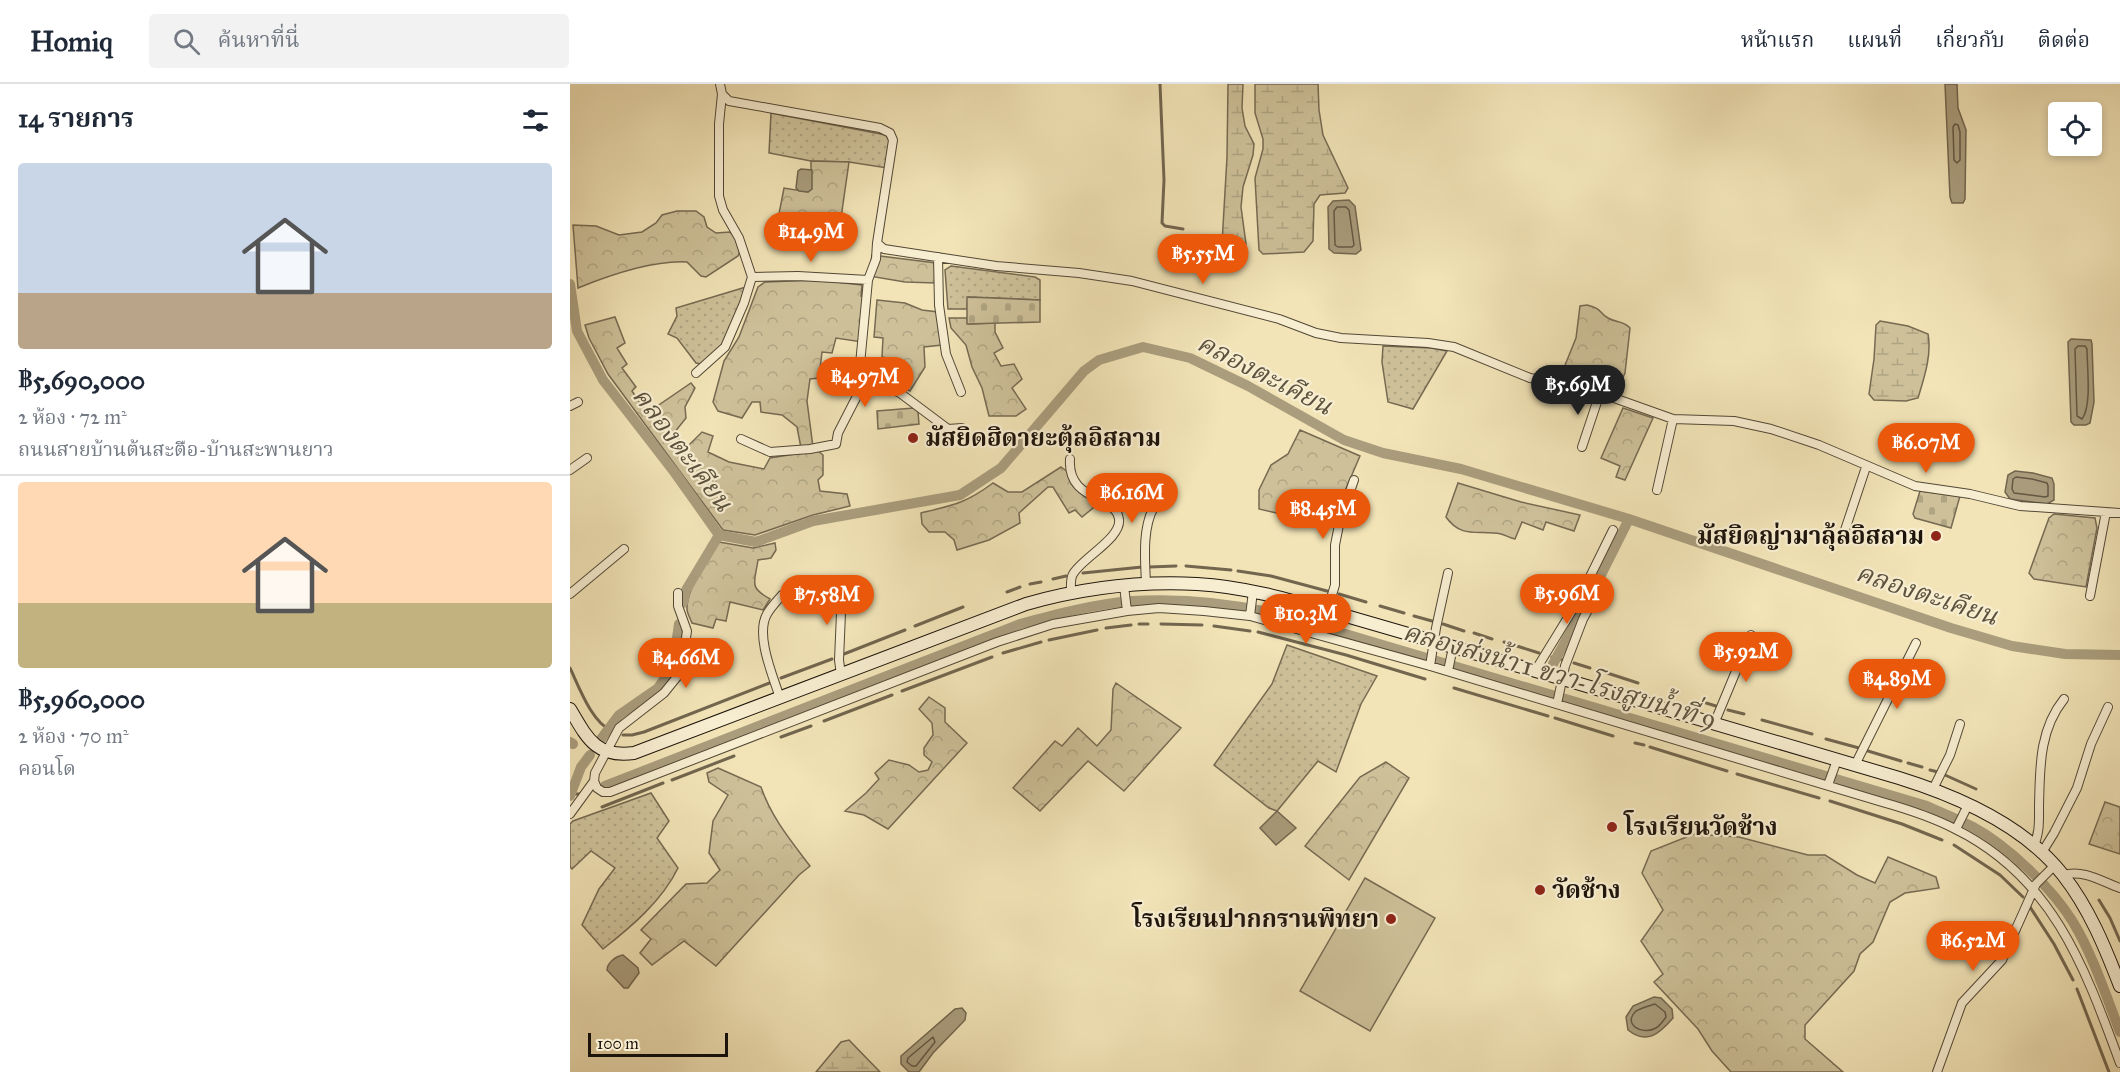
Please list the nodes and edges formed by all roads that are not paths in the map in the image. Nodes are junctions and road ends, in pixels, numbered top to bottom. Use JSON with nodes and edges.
{"nodes":[{"id":1,"x":720,"y":84,"type":"edge"},
{"id":2,"x":722,"y":94,"type":"junction"},
{"id":3,"x":878,"y":243,"type":"junction"},
{"id":4,"x":938,"y":257,"type":"junction"},
{"id":5,"x":752,"y":277,"type":"junction"},
{"id":6,"x":868,"y":280,"type":"junction"},
{"id":7,"x":696,"y":373,"type":"dead end"},
{"id":8,"x":859,"y":375,"type":"junction"},
{"id":9,"x":962,"y":392,"type":"dead end"},
{"id":10,"x":1600,"y":393,"type":"junction"},
{"id":11,"x":1673,"y":418,"type":"junction"},
{"id":12,"x":962,"y":428,"type":"dead end"},
{"id":13,"x":741,"y":439,"type":"dead end"},
{"id":14,"x":1582,"y":447,"type":"dead end"},
{"id":15,"x":588,"y":458,"type":"dead end"},
{"id":16,"x":1070,"y":459,"type":"dead end"},
{"id":17,"x":1866,"y":467,"type":"junction"},
{"id":18,"x":570,"y":470,"type":"edge"},
{"id":19,"x":1354,"y":480,"type":"dead end"},
{"id":20,"x":1169,"y":489,"type":"dead end"},
{"id":21,"x":1657,"y":490,"type":"dead end"},
{"id":22,"x":2106,"y":512,"type":"junction"},
{"id":23,"x":2120,"y":513,"type":"edge"},
{"id":24,"x":1613,"y":530,"type":"dead end"},
{"id":25,"x":1845,"y":530,"type":"dead end"},
{"id":26,"x":624,"y":549,"type":"dead end"},
{"id":27,"x":1448,"y":573,"type":"dead end"},
{"id":28,"x":1146,"y":583,"type":"junction"},
{"id":29,"x":1603,"y":583,"type":"dead end"},
{"id":30,"x":856,"y":586,"type":"dead end"},
{"id":31,"x":1124,"y":590,"type":"junction"},
{"id":32,"x":1071,"y":592,"type":"junction"},
{"id":33,"x":678,"y":593,"type":"dead end"},
{"id":34,"x":570,"y":594,"type":"edge"},
{"id":35,"x":782,"y":595,"type":"dead end"},
{"id":36,"x":1253,"y":595,"type":"junction"},
{"id":37,"x":2090,"y":596,"type":"dead end"},
{"id":38,"x":1126,"y":608,"type":"junction"},
{"id":39,"x":1327,"y":610,"type":"junction"},
{"id":40,"x":1251,"y":614,"type":"junction"},
{"id":41,"x":1751,"y":635,"type":"dead end"},
{"id":42,"x":1916,"y":643,"type":"dead end"},
{"id":43,"x":1433,"y":646,"type":"junction"},
{"id":44,"x":1452,"y":652,"type":"junction"},
{"id":45,"x":1430,"y":664,"type":"junction"},
{"id":46,"x":1448,"y":669,"type":"junction"},
{"id":47,"x":1535,"y":671,"type":"junction"},
{"id":48,"x":841,"y":675,"type":"junction"},
{"id":49,"x":1562,"y":683,"type":"junction"},
{"id":50,"x":780,"y":698,"type":"junction"},
{"id":51,"x":2064,"y":699,"type":"dead end"},
{"id":52,"x":1558,"y":702,"type":"junction"},
{"id":53,"x":2108,"y":707,"type":"dead end"},
{"id":54,"x":570,"y":709,"type":"edge"},
{"id":55,"x":1714,"y":724,"type":"junction"},
{"id":56,"x":1960,"y":724,"type":"dead end"},
{"id":57,"x":606,"y":752,"type":"junction"},
{"id":58,"x":1836,"y":764,"type":"junction"},
{"id":59,"x":1855,"y":765,"type":"junction"},
{"id":60,"x":594,"y":781,"type":"junction"},
{"id":61,"x":1829,"y":784,"type":"junction"},
{"id":62,"x":1933,"y":789,"type":"junction"},
{"id":63,"x":1966,"y":809,"type":"junction"},
{"id":64,"x":570,"y":814,"type":"edge"},
{"id":65,"x":1957,"y":826,"type":"junction"},
{"id":66,"x":2037,"y":850,"type":"junction"},
{"id":67,"x":2054,"y":872,"type":"junction"},
{"id":68,"x":2035,"y":886,"type":"junction"},
{"id":69,"x":2120,"y":888,"type":"edge"},
{"id":70,"x":2120,"y":986,"type":"edge"},
{"id":71,"x":2120,"y":1063,"type":"edge"},
{"id":72,"x":1937,"y":1072,"type":"edge"}],
"edges":[{"from":1,"to":2,"type":"street"},
{"from":2,"to":3,"type":"street"},
{"from":2,"to":5,"type":"street"},
{"from":3,"to":4,"type":"street"},
{"from":3,"to":6,"type":"street"},
{"from":4,"to":9,"type":"street"},
{"from":4,"to":10,"type":"street"},
{"from":5,"to":6,"type":"street"},
{"from":5,"to":7,"type":"street"},
{"from":6,"to":8,"type":"street"},
{"from":8,"to":12,"type":"street"},
{"from":8,"to":13,"type":"street"},
{"from":10,"to":11,"type":"street"},
{"from":10,"to":14,"type":"street"},
{"from":11,"to":17,"type":"street"},
{"from":11,"to":21,"type":"street"},
{"from":15,"to":18,"type":"street"},
{"from":16,"to":32,"type":"street"},
{"from":17,"to":22,"type":"street"},
{"from":17,"to":25,"type":"street"},
{"from":19,"to":39,"type":"street"},
{"from":20,"to":28,"type":"street"},
{"from":22,"to":23,"type":"street"},
{"from":22,"to":37,"type":"street"},
{"from":24,"to":47,"type":"street"},
{"from":26,"to":34,"type":"street"},
{"from":27,"to":43,"type":"street"},
{"from":28,"to":31,"type":"main road"},
{"from":28,"to":36,"type":"main road"},
{"from":29,"to":49,"type":"street"},
{"from":30,"to":48,"type":"street"},
{"from":31,"to":32,"type":"main road"},
{"from":31,"to":38,"type":"street"},
{"from":32,"to":48,"type":"main road"},
{"from":33,"to":57,"type":"street"},
{"from":35,"to":50,"type":"street"},
{"from":36,"to":39,"type":"main road"},
{"from":36,"to":40,"type":"street"},
{"from":38,"to":40,"type":"street"},
{"from":38,"to":60,"type":"street"},
{"from":39,"to":43,"type":"main road"},
{"from":40,"to":45,"type":"street"},
{"from":41,"to":55,"type":"street"},
{"from":42,"to":59,"type":"street"},
{"from":43,"to":44,"type":"main road"},
{"from":43,"to":45,"type":"street"},
{"from":44,"to":46,"type":"street"},
{"from":44,"to":47,"type":"main road"},
{"from":45,"to":46,"type":"street"},
{"from":46,"to":52,"type":"street"},
{"from":47,"to":49,"type":"main road"},
{"from":48,"to":50,"type":"main road"},
{"from":49,"to":52,"type":"street"},
{"from":49,"to":55,"type":"main road"},
{"from":50,"to":57,"type":"main road"},
{"from":51,"to":66,"type":"street"},
{"from":52,"to":61,"type":"street"},
{"from":53,"to":66,"type":"street"},
{"from":54,"to":57,"type":"main road"},
{"from":55,"to":58,"type":"main road"},
{"from":56,"to":62,"type":"street"},
{"from":57,"to":60,"type":"street"},
{"from":58,"to":59,"type":"main road"},
{"from":58,"to":61,"type":"street"},
{"from":59,"to":62,"type":"main road"},
{"from":60,"to":64,"type":"street"},
{"from":61,"to":65,"type":"street"},
{"from":62,"to":63,"type":"main road"},
{"from":63,"to":65,"type":"street"},
{"from":63,"to":66,"type":"main road"},
{"from":65,"to":68,"type":"street"},
{"from":66,"to":67,"type":"main road"},
{"from":67,"to":68,"type":"street"},
{"from":67,"to":69,"type":"street"},
{"from":67,"to":70,"type":"main road"},
{"from":68,"to":71,"type":"street"},
{"from":68,"to":72,"type":"street"}]}
